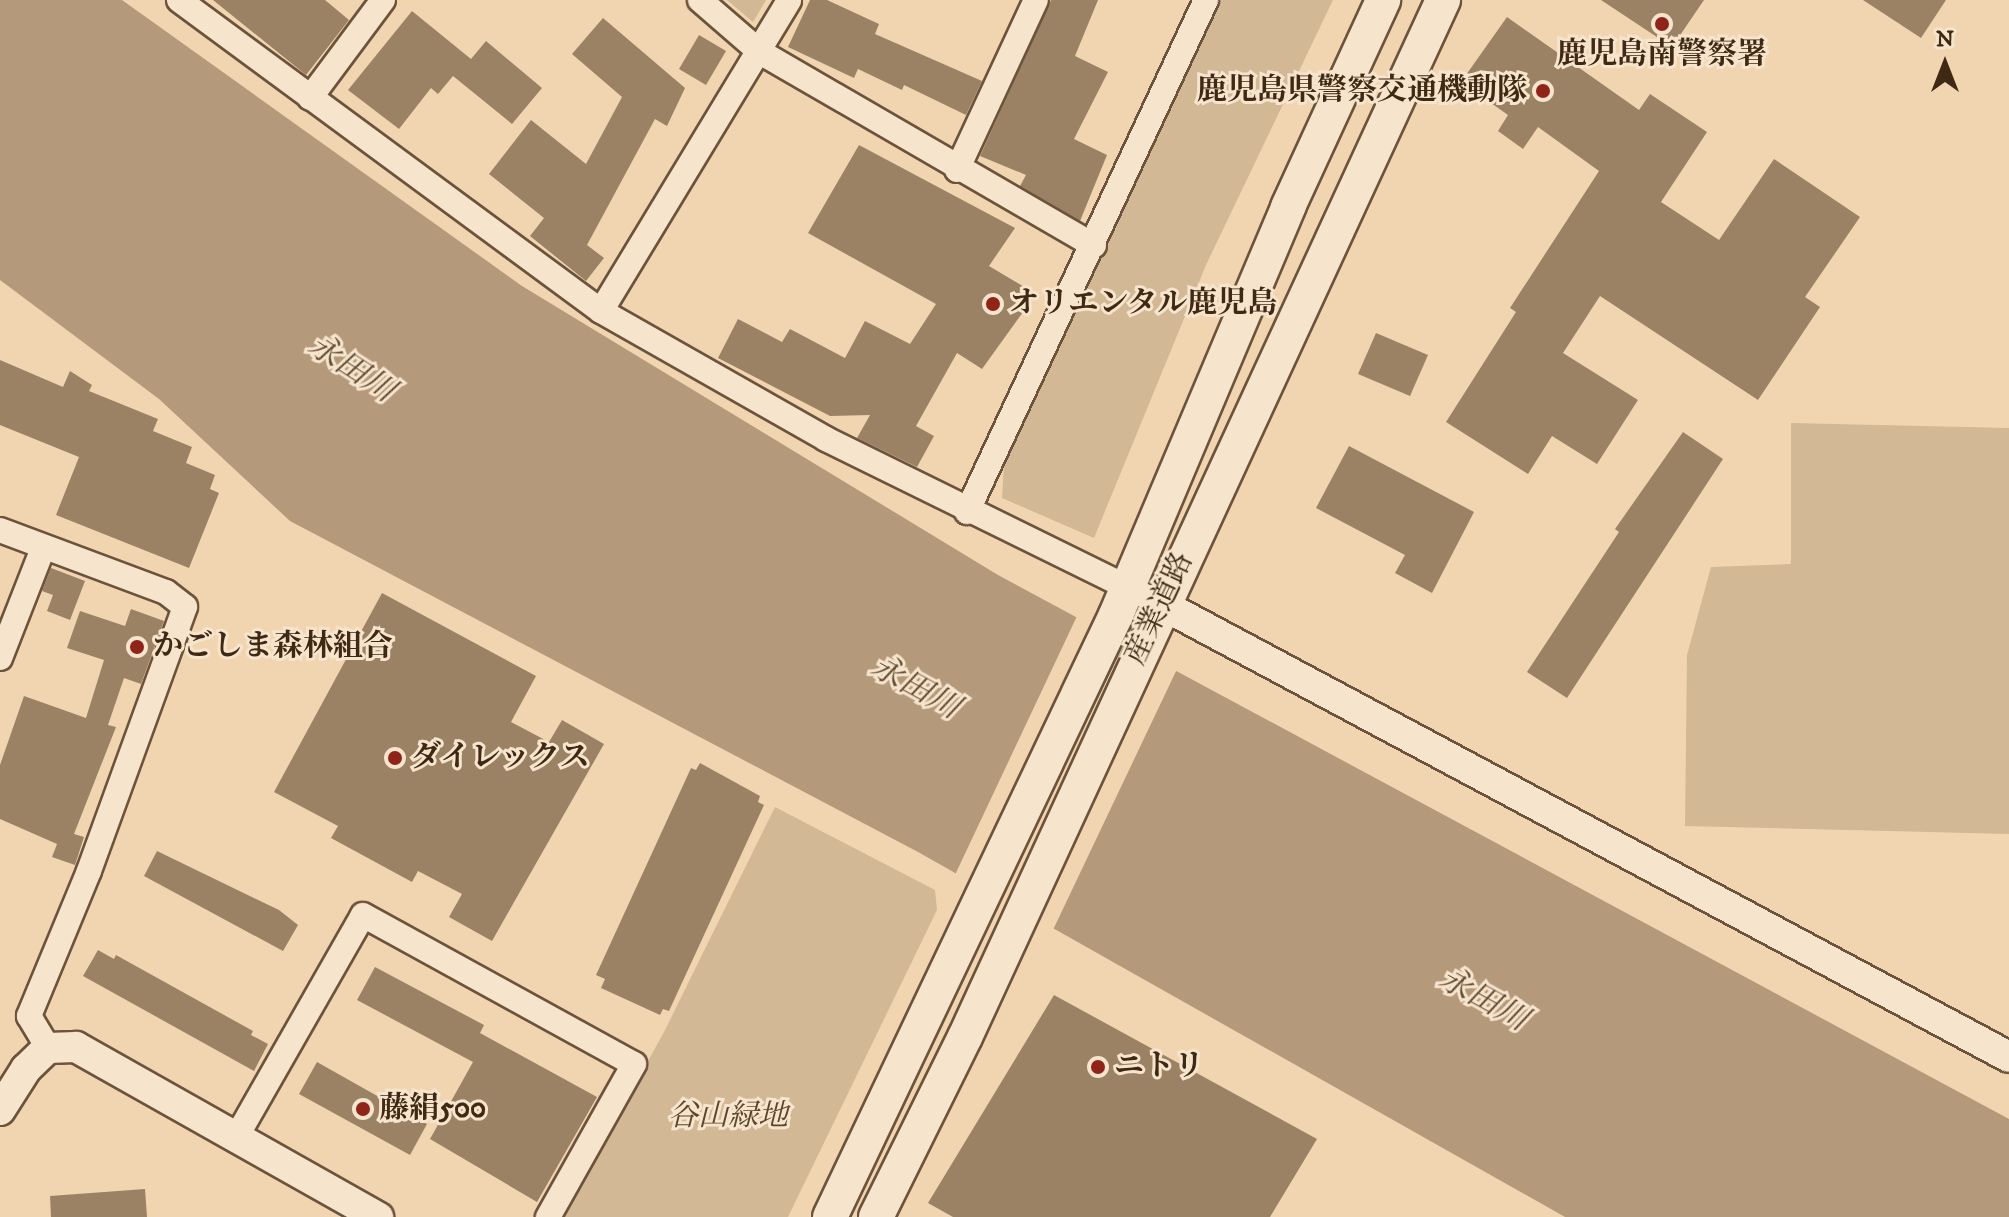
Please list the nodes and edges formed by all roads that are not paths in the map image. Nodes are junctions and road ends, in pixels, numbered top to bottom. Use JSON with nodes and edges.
{"nodes":[{"id":1,"x":179,"y":0,"type":"edge"},
{"id":2,"x":383,"y":0,"type":"edge"},
{"id":3,"x":700,"y":0,"type":"edge"},
{"id":4,"x":789,"y":0,"type":"edge"},
{"id":5,"x":1036,"y":0,"type":"edge"},
{"id":6,"x":1206,"y":0,"type":"edge"},
{"id":7,"x":1383,"y":0,"type":"edge"},
{"id":8,"x":1443,"y":0,"type":"edge"},
{"id":9,"x":760,"y":52,"type":"junction"},
{"id":10,"x":310,"y":98,"type":"junction"},
{"id":11,"x":957,"y":170,"type":"junction"},
{"id":12,"x":1094,"y":246,"type":"junction"},
{"id":13,"x":601,"y":311,"type":"junction"},
{"id":14,"x":967,"y":512,"type":"junction"},
{"id":15,"x":0,"y":530,"type":"edge"},
{"id":16,"x":43,"y":548,"type":"junction"},
{"id":17,"x":1121,"y":601,"type":"junction"},
{"id":18,"x":1161,"y":604,"type":"junction"},
{"id":19,"x":0,"y":658,"type":"edge"},
{"id":20,"x":48,"y":1048,"type":"junction"},
{"id":21,"x":2006,"y":1048,"type":"edge"},
{"id":22,"x":0,"y":1110,"type":"edge"},
{"id":23,"x":237,"y":1136,"type":"junction"},
{"id":24,"x":378,"y":1217,"type":"edge"},
{"id":25,"x":548,"y":1217,"type":"edge"},
{"id":26,"x":830,"y":1217,"type":"edge"},
{"id":27,"x":876,"y":1217,"type":"edge"}],
"edges":[{"from":1,"to":10,"type":"street"},
{"from":2,"to":10,"type":"street"},
{"from":3,"to":9,"type":"street"},
{"from":4,"to":9,"type":"street"},
{"from":5,"to":11,"type":"street"},
{"from":6,"to":12,"type":"street"},
{"from":7,"to":17,"type":"main road","name":"産業道路"},
{"from":8,"to":18,"type":"main road","name":"産業道路"},
{"from":9,"to":11,"type":"street"},
{"from":9,"to":13,"type":"street"},
{"from":10,"to":13,"type":"street"},
{"from":11,"to":12,"type":"street"},
{"from":12,"to":14,"type":"street"},
{"from":13,"to":14,"type":"street"},
{"from":14,"to":17,"type":"street"},
{"from":15,"to":16,"type":"street"},
{"from":16,"to":19,"type":"street"},
{"from":16,"to":20,"type":"street"},
{"from":17,"to":18,"type":"street"},
{"from":17,"to":26,"type":"main road","name":"産業道路"},
{"from":18,"to":21,"type":"street"},
{"from":18,"to":27,"type":"main road","name":"産業道路"},
{"from":20,"to":22,"type":"street"},
{"from":20,"to":23,"type":"street"},
{"from":23,"to":24,"type":"street"},
{"from":23,"to":25,"type":"street"}]}
